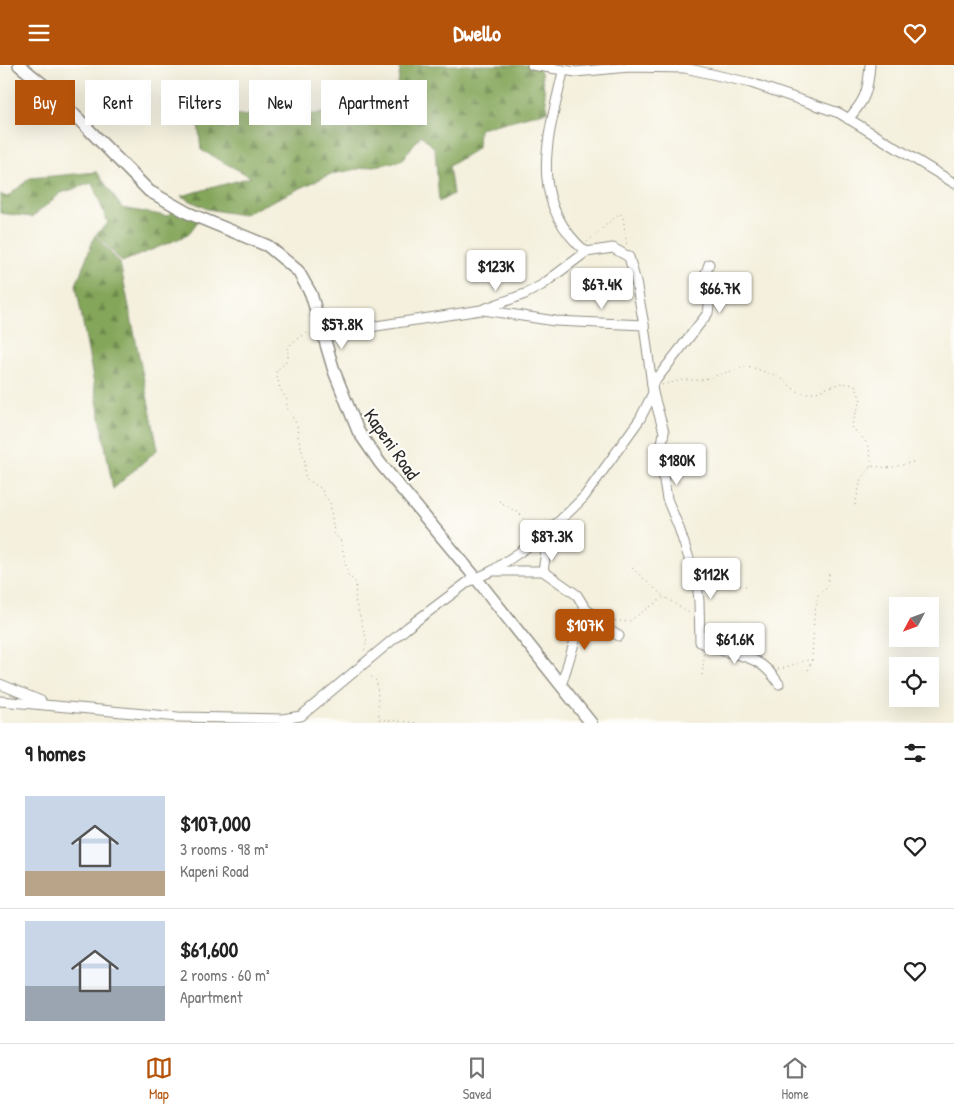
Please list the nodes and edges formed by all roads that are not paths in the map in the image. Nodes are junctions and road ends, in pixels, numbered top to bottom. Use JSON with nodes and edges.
{"nodes":[{"id":1,"x":19,"y":65,"type":"edge"},
{"id":2,"x":532,"y":65,"type":"edge"},
{"id":3,"x":718,"y":65,"type":"edge"},
{"id":4,"x":870,"y":65,"type":"edge"},
{"id":5,"x":563,"y":71,"type":"junction"},
{"id":6,"x":710,"y":73,"type":"junction"},
{"id":7,"x":848,"y":119,"type":"junction"},
{"id":8,"x":954,"y":183,"type":"edge"},
{"id":9,"x":587,"y":251,"type":"junction"},
{"id":10,"x":709,"y":264,"type":"dead end"},
{"id":11,"x":481,"y":310,"type":"junction"},
{"id":12,"x":644,"y":325,"type":"junction"},
{"id":13,"x":324,"y":334,"type":"junction"},
{"id":14,"x":652,"y":389,"type":"junction"},
{"id":15,"x":540,"y":538,"type":"junction"},
{"id":16,"x":492,"y":571,"type":"junction"},
{"id":17,"x":543,"y":571,"type":"junction"},
{"id":18,"x":475,"y":577,"type":"junction"},
{"id":19,"x":585,"y":608,"type":"junction"},
{"id":20,"x":619,"y":636,"type":"dead end"},
{"id":21,"x":779,"y":683,"type":"dead end"},
{"id":22,"x":0,"y":684,"type":"edge"},
{"id":23,"x":561,"y":686,"type":"junction"},
{"id":24,"x":0,"y":701,"type":"edge"},
{"id":25,"x":45,"y":704,"type":"junction"},
{"id":26,"x":591,"y":723,"type":"edge"}],
"edges":[{"from":1,"to":13,"type":"main road","name":"Kapeni Road"},
{"from":2,"to":5,"type":"street"},
{"from":3,"to":6,"type":"street"},
{"from":4,"to":7,"type":"street"},
{"from":5,"to":6,"type":"street"},
{"from":5,"to":9,"type":"street"},
{"from":6,"to":7,"type":"street"},
{"from":7,"to":8,"type":"street"},
{"from":9,"to":11,"type":"street"},
{"from":9,"to":12,"type":"street"},
{"from":10,"to":14,"type":"street"},
{"from":11,"to":12,"type":"street"},
{"from":11,"to":13,"type":"street"},
{"from":12,"to":14,"type":"street"},
{"from":13,"to":18,"type":"main road","name":"Kapeni Road"},
{"from":14,"to":15,"type":"street"},
{"from":14,"to":21,"type":"street"},
{"from":15,"to":16,"type":"street"},
{"from":15,"to":17,"type":"street"},
{"from":16,"to":17,"type":"street"},
{"from":16,"to":18,"type":"street"},
{"from":17,"to":19,"type":"street"},
{"from":18,"to":23,"type":"main road","name":"Kapeni Road"},
{"from":18,"to":25,"type":"street"},
{"from":19,"to":20,"type":"street"},
{"from":19,"to":23,"type":"street"},
{"from":22,"to":25,"type":"street"},
{"from":23,"to":26,"type":"main road","name":"Kapeni Road"},
{"from":24,"to":25,"type":"street"}]}
